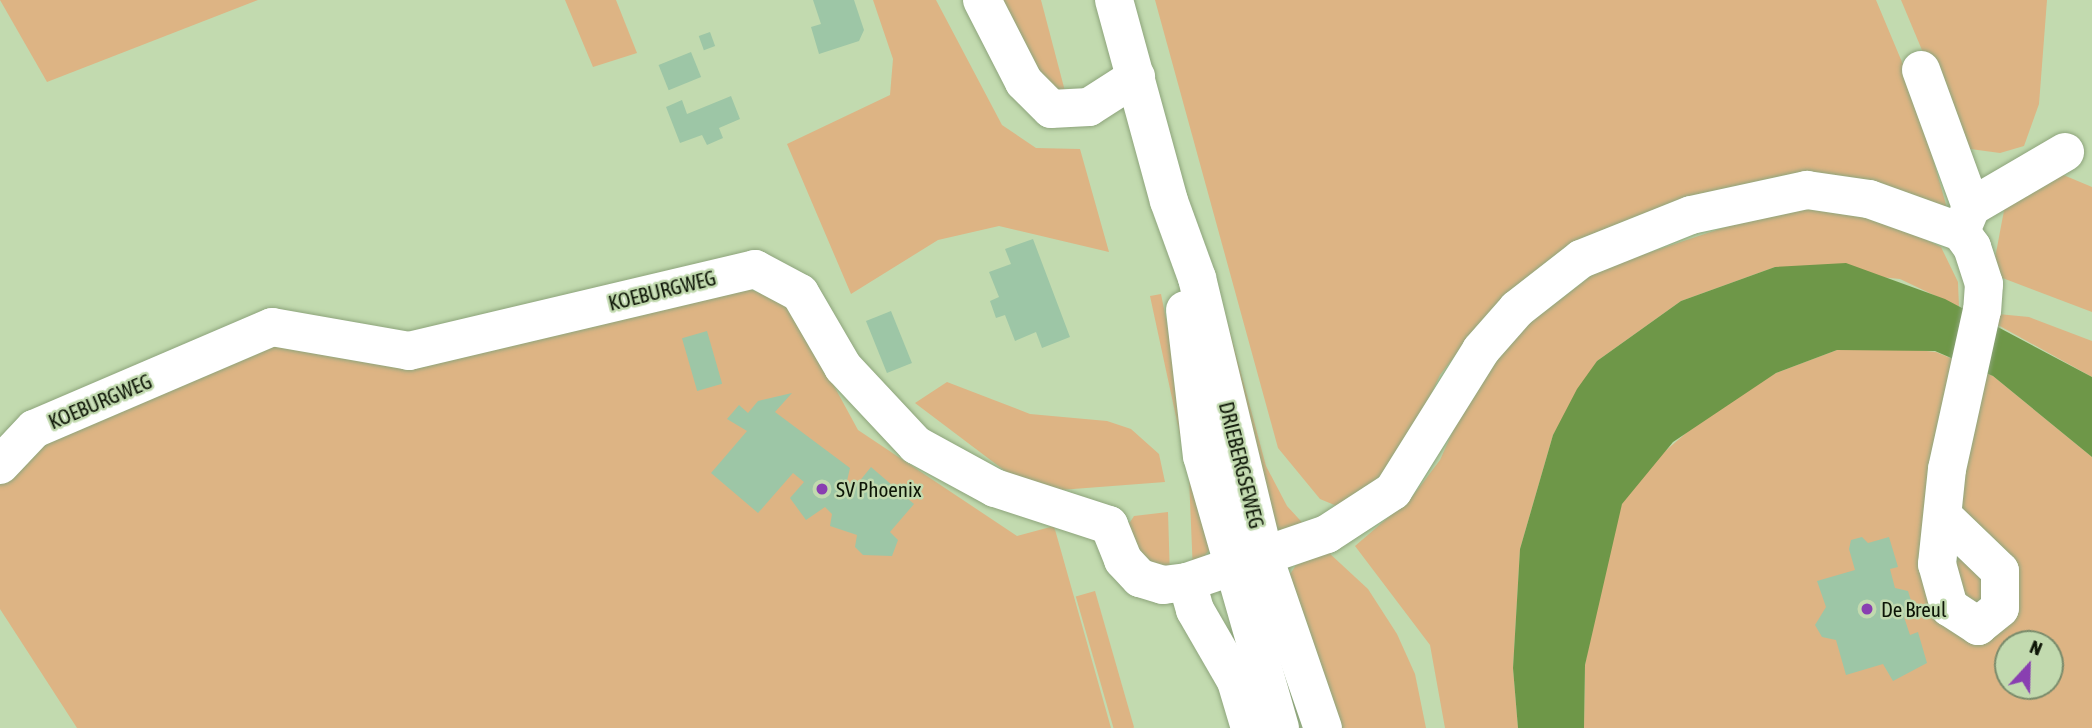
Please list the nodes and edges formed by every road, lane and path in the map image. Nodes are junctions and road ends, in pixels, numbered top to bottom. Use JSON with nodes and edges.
{"nodes":[{"id":1,"x":982,"y":0,"type":"edge"},
{"id":2,"x":1114,"y":0,"type":"edge"},
{"id":3,"x":1921,"y":70,"type":"dead end"},
{"id":4,"x":1136,"y":77,"type":"junction"},
{"id":5,"x":2065,"y":152,"type":"dead end"},
{"id":6,"x":1966,"y":220,"type":"junction"},
{"id":7,"x":0,"y":465,"type":"edge"},
{"id":8,"x":1946,"y":519,"type":"dead end"},
{"id":9,"x":1249,"y":565,"type":"junction"},
{"id":10,"x":1187,"y":582,"type":"junction"},
{"id":11,"x":1250,"y":728,"type":"edge"},
{"id":12,"x":1280,"y":728,"type":"edge"},
{"id":13,"x":1323,"y":728,"type":"edge"}],
"edges":[{"from":1,"to":4,"type":"street"},
{"from":2,"to":4,"type":"street","name":"DRIEBERGSEWEG"},
{"from":3,"to":6,"type":"street"},
{"from":4,"to":9,"type":"street","name":"DRIEBERGSEWEG"},
{"from":5,"to":6,"type":"street"},
{"from":6,"to":8,"type":"street"},
{"from":6,"to":9,"type":"street","name":"KOEBURGWEG"},
{"from":7,"to":10,"type":"street","name":"KOEBURGWEG"},
{"from":9,"to":10,"type":"street","name":"KOEBURGWEG"},
{"from":9,"to":12,"type":"street","name":"DRIEBERGSEWEG"},
{"from":9,"to":13,"type":"street","name":"DRIEBERGSEWEG"},
{"from":10,"to":11,"type":"street"}]}
